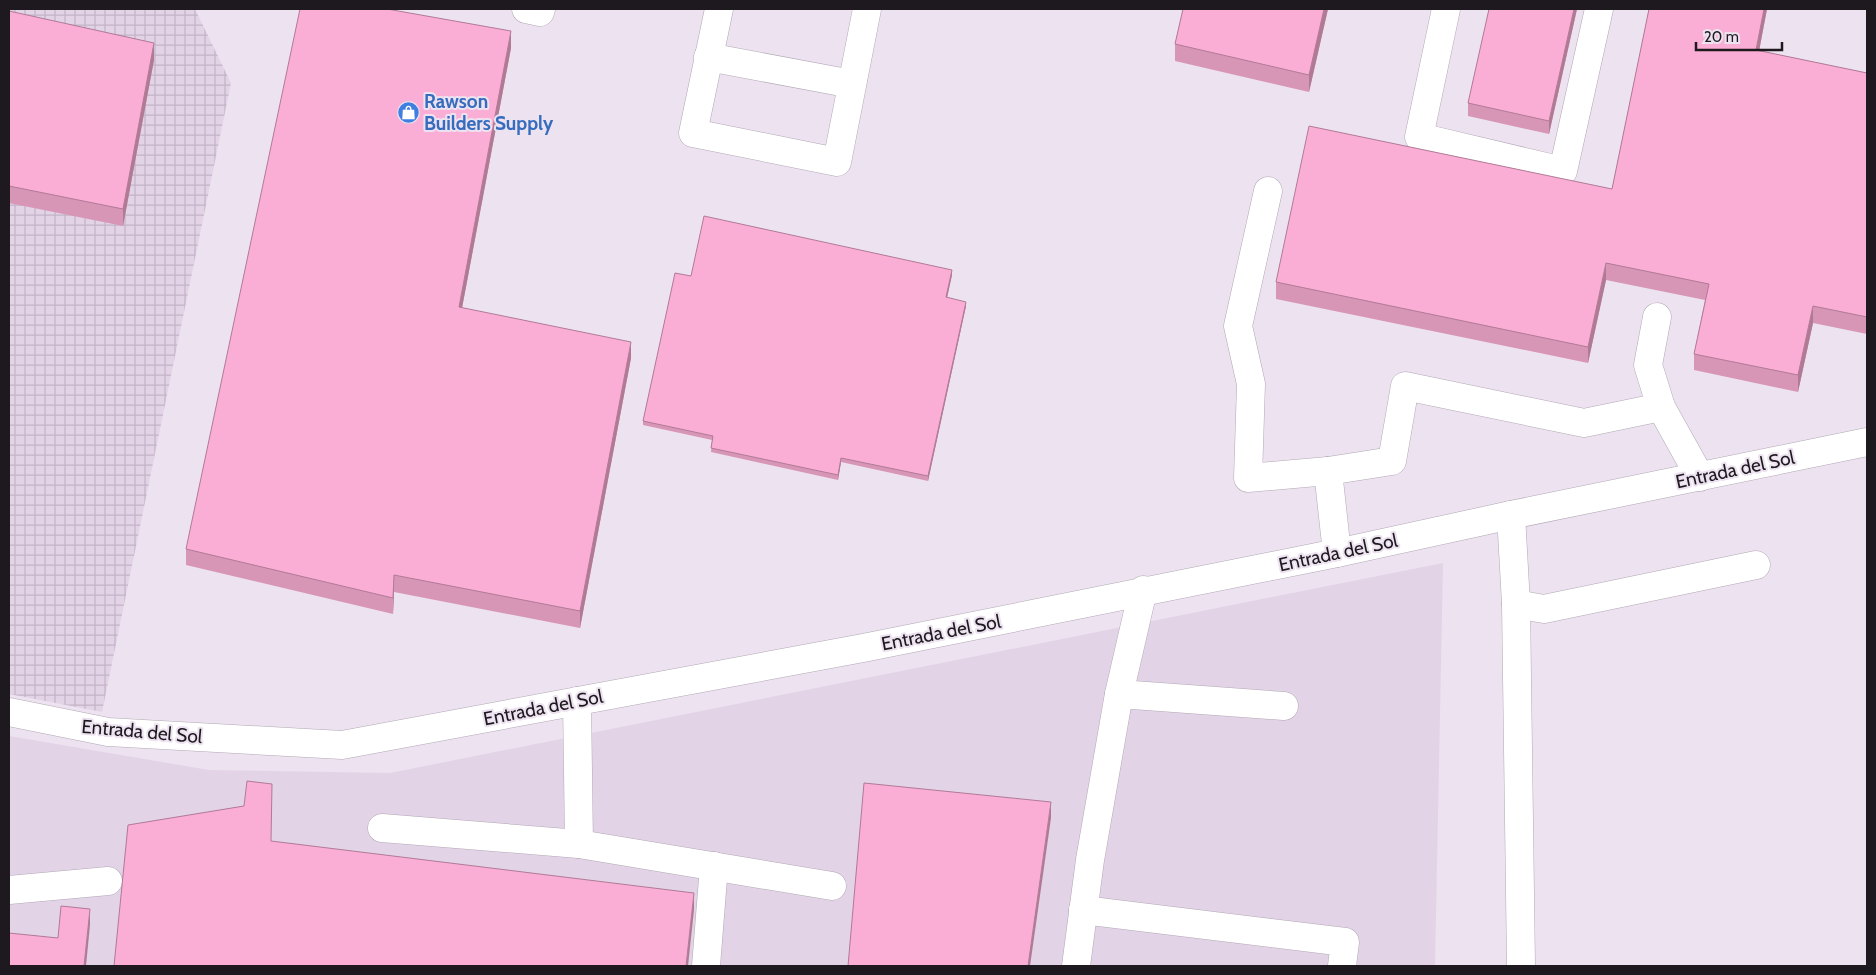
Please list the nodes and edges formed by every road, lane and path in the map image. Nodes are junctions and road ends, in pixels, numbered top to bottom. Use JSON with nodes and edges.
{"nodes":[{"id":1,"x":526,"y":9,"type":"edge"},
{"id":2,"x":541,"y":9,"type":"edge"},
{"id":3,"x":718,"y":9,"type":"edge"},
{"id":4,"x":867,"y":9,"type":"edge"},
{"id":5,"x":1446,"y":9,"type":"edge"},
{"id":6,"x":1599,"y":9,"type":"edge"},
{"id":7,"x":708,"y":57,"type":"junction"},
{"id":8,"x":852,"y":84,"type":"junction"},
{"id":9,"x":1268,"y":191,"type":"dead end"},
{"id":10,"x":1657,"y":317,"type":"dead end"},
{"id":11,"x":1662,"y":408,"type":"junction"},
{"id":12,"x":1867,"y":442,"type":"edge"},
{"id":13,"x":1328,"y":471,"type":"junction"},
{"id":14,"x":1700,"y":477,"type":"junction"},
{"id":15,"x":1512,"y":515,"type":"junction"},
{"id":16,"x":1337,"y":553,"type":"junction"},
{"id":17,"x":1756,"y":566,"type":"dead end"},
{"id":18,"x":1143,"y":590,"type":"junction"},
{"id":19,"x":1516,"y":604,"type":"junction"},
{"id":20,"x":1119,"y":694,"type":"junction"},
{"id":21,"x":577,"y":701,"type":"junction"},
{"id":22,"x":1284,"y":706,"type":"dead end"},
{"id":23,"x":9,"y":712,"type":"edge"},
{"id":24,"x":382,"y":828,"type":"dead end"},
{"id":25,"x":578,"y":844,"type":"junction"},
{"id":26,"x":714,"y":866,"type":"junction"},
{"id":27,"x":108,"y":881,"type":"dead end"},
{"id":28,"x":832,"y":886,"type":"dead end"},
{"id":29,"x":9,"y":890,"type":"edge"},
{"id":30,"x":1083,"y":910,"type":"junction"},
{"id":31,"x":706,"y":966,"type":"edge"},
{"id":32,"x":1076,"y":966,"type":"edge"},
{"id":33,"x":1342,"y":966,"type":"edge"},
{"id":34,"x":1520,"y":966,"type":"edge"}],
"edges":[{"from":1,"to":2,"type":"street"},
{"from":3,"to":7,"type":"street"},
{"from":4,"to":8,"type":"street"},
{"from":5,"to":6,"type":"street"},
{"from":7,"to":8,"type":"street"},
{"from":7,"to":8,"type":"street"},
{"from":9,"to":13,"type":"street"},
{"from":10,"to":11,"type":"street"},
{"from":11,"to":13,"type":"street"},
{"from":11,"to":14,"type":"street"},
{"from":12,"to":14,"type":"street","name":"Entrada del Sol"},
{"from":13,"to":16,"type":"street"},
{"from":14,"to":15,"type":"street","name":"Entrada del Sol"},
{"from":15,"to":16,"type":"street","name":"Entrada del Sol"},
{"from":15,"to":19,"type":"street"},
{"from":16,"to":18,"type":"street","name":"Entrada del Sol"},
{"from":17,"to":19,"type":"street"},
{"from":18,"to":20,"type":"street"},
{"from":18,"to":21,"type":"street","name":"Entrada del Sol"},
{"from":19,"to":34,"type":"street"},
{"from":20,"to":22,"type":"street"},
{"from":20,"to":30,"type":"street"},
{"from":21,"to":23,"type":"street","name":"Entrada del Sol"},
{"from":21,"to":25,"type":"street"},
{"from":24,"to":25,"type":"street"},
{"from":25,"to":26,"type":"street"},
{"from":26,"to":28,"type":"street"},
{"from":26,"to":31,"type":"street"},
{"from":27,"to":29,"type":"street"},
{"from":30,"to":32,"type":"street"},
{"from":30,"to":33,"type":"street"}]}
